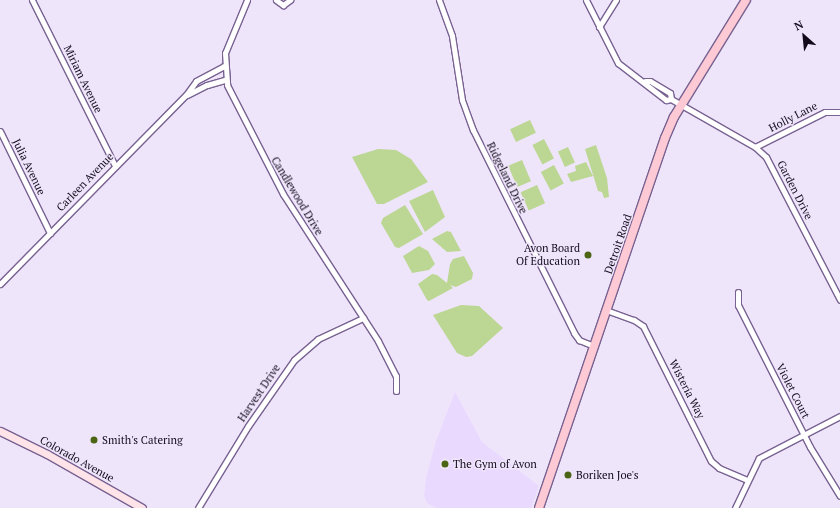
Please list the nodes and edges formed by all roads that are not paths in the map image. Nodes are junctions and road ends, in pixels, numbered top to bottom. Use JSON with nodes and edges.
{"nodes":[{"id":1,"x":32,"y":0,"type":"edge"},
{"id":2,"x":246,"y":0,"type":"edge"},
{"id":3,"x":276,"y":0,"type":"edge"},
{"id":4,"x":290,"y":0,"type":"edge"},
{"id":5,"x":439,"y":0,"type":"edge"},
{"id":6,"x":586,"y":0,"type":"edge"},
{"id":7,"x":616,"y":0,"type":"edge"},
{"id":8,"x":746,"y":0,"type":"edge"},
{"id":9,"x":599,"y":27,"type":"junction"},
{"id":10,"x":224,"y":66,"type":"junction"},
{"id":11,"x":225,"y":80,"type":"junction"},
{"id":12,"x":186,"y":95,"type":"junction"},
{"id":13,"x":681,"y":105,"type":"junction"},
{"id":14,"x":840,"y":112,"type":"edge"},
{"id":15,"x":0,"y":131,"type":"edge"},
{"id":16,"x":755,"y":147,"type":"junction"},
{"id":17,"x":115,"y":166,"type":"junction"},
{"id":18,"x":50,"y":233,"type":"junction"},
{"id":19,"x":0,"y":284,"type":"edge"},
{"id":20,"x":738,"y":292,"type":"dead end"},
{"id":21,"x":840,"y":300,"type":"edge"},
{"id":22,"x":606,"y":310,"type":"junction"},
{"id":23,"x":364,"y":318,"type":"junction"},
{"id":24,"x":594,"y":346,"type":"junction"},
{"id":25,"x":396,"y":391,"type":"dead end"},
{"id":26,"x":840,"y":416,"type":"edge"},
{"id":27,"x":0,"y":431,"type":"edge"},
{"id":28,"x":804,"y":434,"type":"junction"},
{"id":29,"x":747,"y":480,"type":"junction"},
{"id":30,"x":840,"y":496,"type":"edge"},
{"id":31,"x":142,"y":508,"type":"edge"},
{"id":32,"x":198,"y":508,"type":"edge"},
{"id":33,"x":539,"y":508,"type":"edge"},
{"id":34,"x":735,"y":508,"type":"edge"}],
"edges":[{"from":1,"to":17,"type":"street","name":"Miriam Avenue"},
{"from":2,"to":10,"type":"street","name":"Candlewood Drive"},
{"from":3,"to":4,"type":"street"},
{"from":5,"to":24,"type":"street","name":"Ridgeland Drive"},
{"from":6,"to":9,"type":"street"},
{"from":7,"to":9,"type":"street"},
{"from":8,"to":13,"type":"main road","name":"Detroit Road"},
{"from":9,"to":13,"type":"street","name":"Garden Drive"},
{"from":10,"to":11,"type":"street","name":"Candlewood Drive"},
{"from":10,"to":12,"type":"street","name":"Carleen Avenue"},
{"from":11,"to":12,"type":"street","name":"Carleen Avenue"},
{"from":11,"to":23,"type":"street","name":"Candlewood Drive"},
{"from":12,"to":17,"type":"street","name":"Carleen Avenue"},
{"from":13,"to":16,"type":"street","name":"Garden Drive"},
{"from":13,"to":22,"type":"main road","name":"Detroit Road"},
{"from":14,"to":16,"type":"street","name":"Holly Lane"},
{"from":15,"to":18,"type":"street","name":"Julia Avenue"},
{"from":16,"to":21,"type":"street","name":"Garden Drive"},
{"from":17,"to":18,"type":"street","name":"Carleen Avenue"},
{"from":18,"to":19,"type":"street","name":"Carleen Avenue"},
{"from":20,"to":28,"type":"street","name":"Violet Court"},
{"from":22,"to":24,"type":"main road","name":"Detroit Road"},
{"from":22,"to":29,"type":"street","name":"Wisteria Way"},
{"from":23,"to":25,"type":"street","name":"Candlewood Drive"},
{"from":23,"to":32,"type":"street","name":"Harvest Drive"},
{"from":24,"to":33,"type":"main road","name":"Detroit Road"},
{"from":26,"to":28,"type":"street"},
{"from":27,"to":31,"type":"main road","name":"Colorado Avenue"},
{"from":28,"to":29,"type":"street"},
{"from":28,"to":30,"type":"street","name":"Violet Court"},
{"from":29,"to":34,"type":"street"}]}
